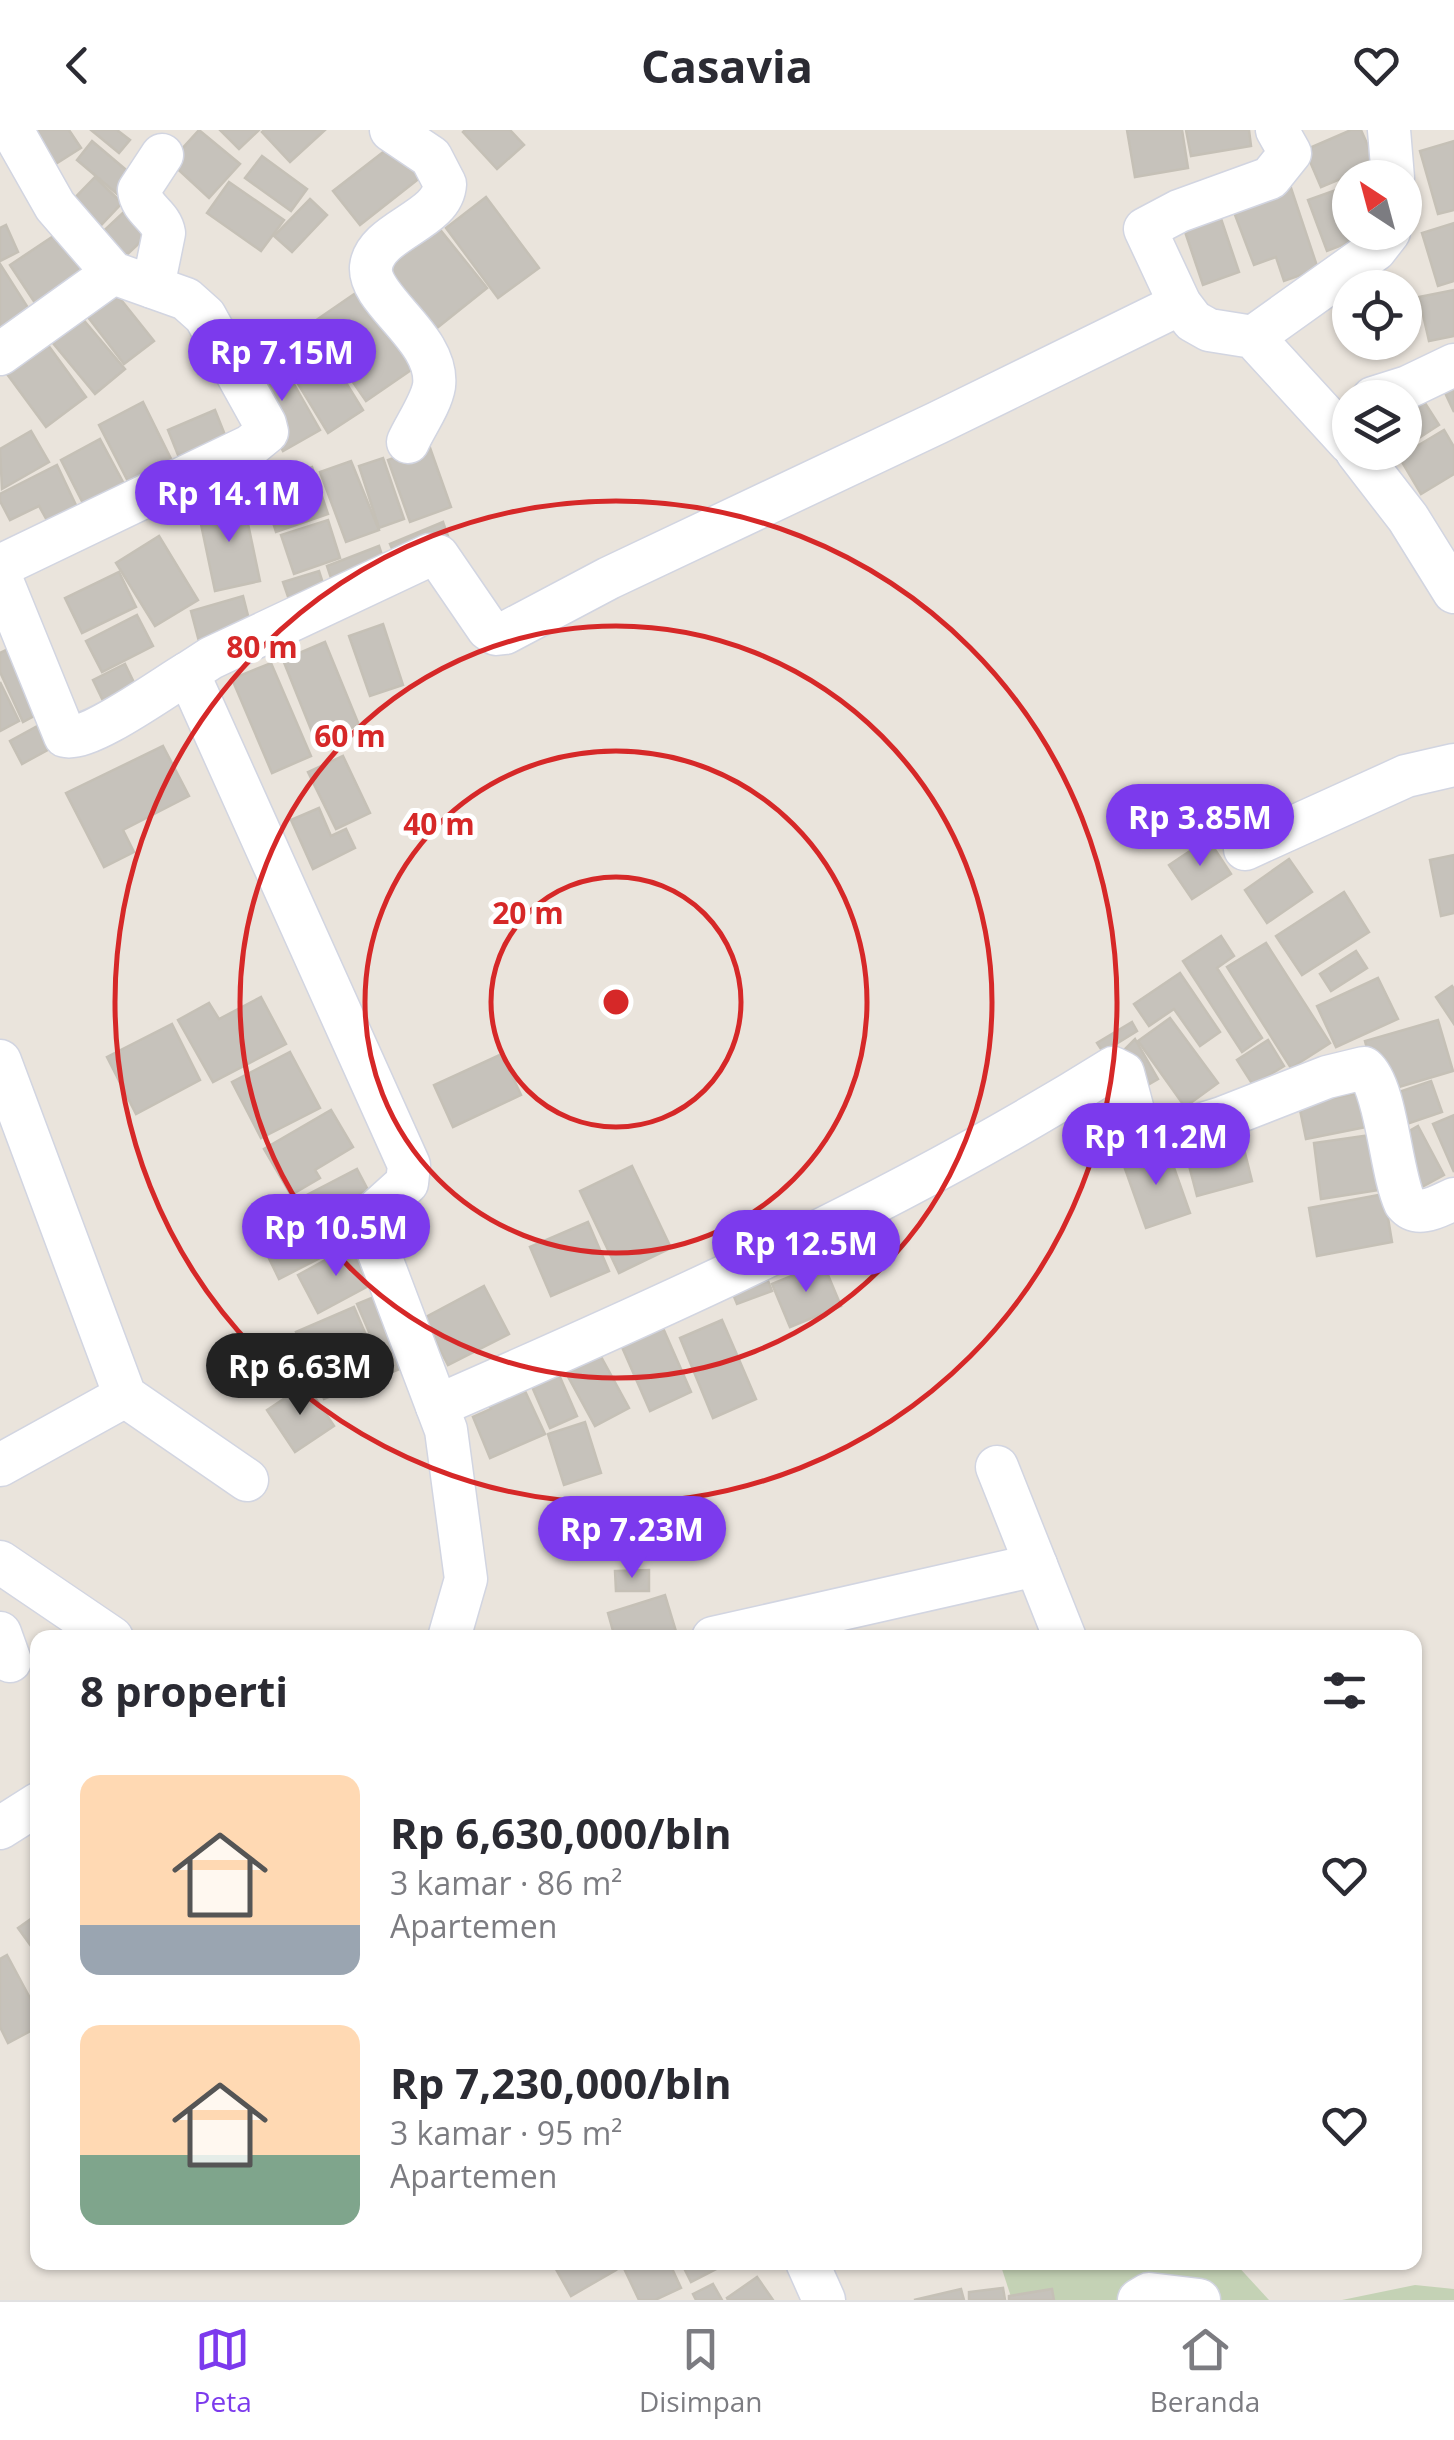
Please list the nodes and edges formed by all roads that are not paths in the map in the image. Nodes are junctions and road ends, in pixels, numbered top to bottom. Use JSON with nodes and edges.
{"nodes":[{"id":1,"x":12,"y":130,"type":"edge"},
{"id":2,"x":390,"y":130,"type":"edge"},
{"id":3,"x":1278,"y":130,"type":"edge"},
{"id":4,"x":1389,"y":130,"type":"edge"},
{"id":5,"x":162,"y":155,"type":"dead end"},
{"id":6,"x":1392,"y":160,"type":"edge"},
{"id":7,"x":1376,"y":250,"type":"edge"},
{"id":8,"x":113,"y":272,"type":"junction"},
{"id":9,"x":153,"y":287,"type":"junction"},
{"id":10,"x":1180,"y":304,"type":"junction"},
{"id":11,"x":1253,"y":338,"type":"junction"},
{"id":12,"x":0,"y":354,"type":"edge"},
{"id":13,"x":1454,"y":365,"type":"edge"},
{"id":14,"x":1422,"y":380,"type":"edge"},
{"id":15,"x":1332,"y":417,"type":"edge"},
{"id":16,"x":408,"y":442,"type":"dead end"},
{"id":17,"x":1374,"y":470,"type":"edge"},
{"id":18,"x":0,"y":566,"type":"edge"},
{"id":19,"x":0,"y":576,"type":"edge"},
{"id":20,"x":1454,"y":592,"type":"edge"},
{"id":21,"x":188,"y":672,"type":"junction"},
{"id":22,"x":1454,"y":765,"type":"edge"},
{"id":23,"x":1245,"y":850,"type":"dead end"},
{"id":24,"x":0,"y":1061,"type":"edge"},
{"id":25,"x":1454,"y":1199,"type":"edge"},
{"id":26,"x":125,"y":1396,"type":"junction"},
{"id":27,"x":437,"y":1406,"type":"junction"},
{"id":28,"x":0,"y":1466,"type":"edge"},
{"id":29,"x":998,"y":1466,"type":"dead end"},
{"id":30,"x":246,"y":1480,"type":"dead end"},
{"id":31,"x":0,"y":1562,"type":"edge"},
{"id":32,"x":1036,"y":1566,"type":"junction"},
{"id":33,"x":100,"y":1630,"type":"edge"},
{"id":34,"x":450,"y":1630,"type":"edge"},
{"id":35,"x":749,"y":1630,"type":"edge"},
{"id":36,"x":1063,"y":1630,"type":"edge"},
{"id":37,"x":30,"y":1809,"type":"edge"},
{"id":38,"x":0,"y":1828,"type":"edge"},
{"id":39,"x":811,"y":2270,"type":"edge"},
{"id":40,"x":824,"y":2300,"type":"edge"},
{"id":41,"x":1138,"y":2300,"type":"edge"},
{"id":42,"x":1199,"y":2300,"type":"edge"}],
"edges":[{"from":1,"to":8,"type":"street"},
{"from":2,"to":16,"type":"street"},
{"from":3,"to":10,"type":"street"},
{"from":4,"to":6,"type":"street"},
{"from":5,"to":9,"type":"street"},
{"from":7,"to":11,"type":"street"},
{"from":8,"to":9,"type":"street"},
{"from":8,"to":12,"type":"street"},
{"from":9,"to":18,"type":"street"},
{"from":10,"to":11,"type":"street"},
{"from":10,"to":21,"type":"street"},
{"from":11,"to":15,"type":"street"},
{"from":13,"to":14,"type":"street"},
{"from":17,"to":20,"type":"street"},
{"from":19,"to":21,"type":"street"},
{"from":21,"to":27,"type":"street"},
{"from":22,"to":23,"type":"street"},
{"from":24,"to":26,"type":"street"},
{"from":25,"to":27,"type":"street"},
{"from":26,"to":28,"type":"street"},
{"from":26,"to":30,"type":"street"},
{"from":27,"to":34,"type":"street"},
{"from":29,"to":32,"type":"street"},
{"from":31,"to":33,"type":"street"},
{"from":32,"to":35,"type":"street"},
{"from":32,"to":36,"type":"street"},
{"from":37,"to":38,"type":"street"},
{"from":39,"to":40,"type":"street"},
{"from":41,"to":42,"type":"street"}]}
